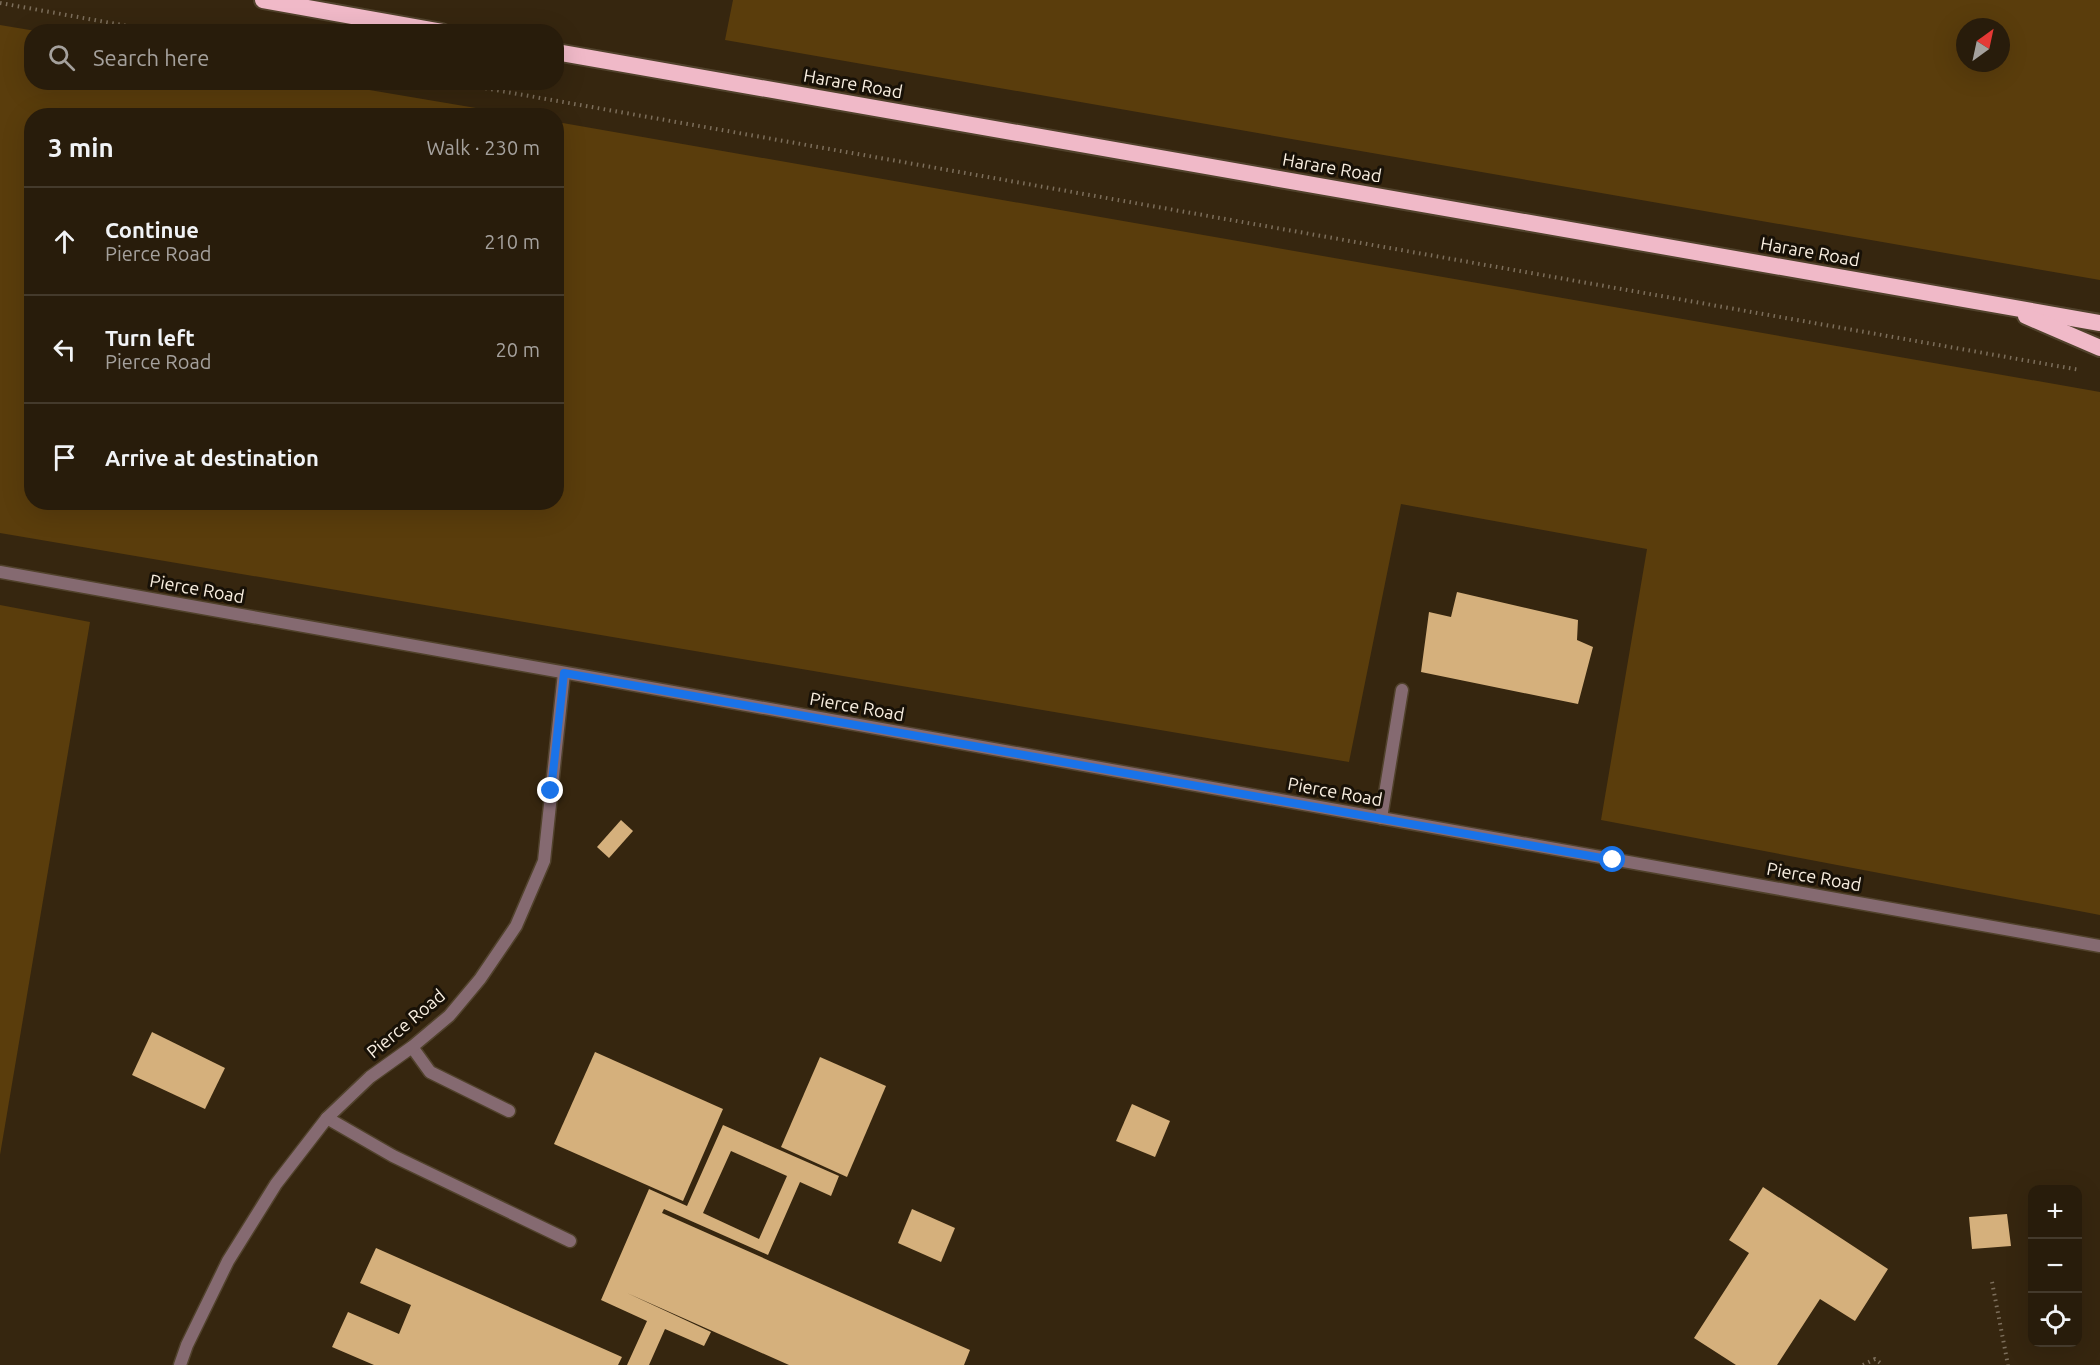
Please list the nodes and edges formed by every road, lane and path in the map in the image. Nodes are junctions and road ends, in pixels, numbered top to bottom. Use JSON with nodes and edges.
{"nodes":[{"id":1,"x":263,"y":0,"type":"edge"},
{"id":2,"x":0,"y":3,"type":"edge"},
{"id":3,"x":117,"y":24,"type":"edge"},
{"id":4,"x":397,"y":24,"type":"edge"},
{"id":5,"x":564,"y":52,"type":"edge"},
{"id":6,"x":495,"y":90,"type":"edge"},
{"id":7,"x":2000,"y":305,"type":"junction"},
{"id":8,"x":2100,"y":323,"type":"edge"},
{"id":9,"x":2100,"y":348,"type":"edge"},
{"id":10,"x":2088,"y":371,"type":"dead end"},
{"id":11,"x":0,"y":572,"type":"edge"},
{"id":12,"x":564,"y":673,"type":"junction"},
{"id":13,"x":1402,"y":690,"type":"dead end"},
{"id":14,"x":1381,"y":818,"type":"junction"},
{"id":15,"x":2100,"y":946,"type":"edge"},
{"id":16,"x":412,"y":1047,"type":"junction"},
{"id":17,"x":510,"y":1111,"type":"dead end"},
{"id":18,"x":327,"y":1118,"type":"junction"},
{"id":19,"x":570,"y":1241,"type":"dead end"},
{"id":20,"x":1992,"y":1282,"type":"dead end"},
{"id":21,"x":180,"y":1365,"type":"edge"},
{"id":22,"x":1863,"y":1365,"type":"edge"},
{"id":23,"x":1883,"y":1365,"type":"edge"},
{"id":24,"x":2008,"y":1365,"type":"edge"}],
"edges":[{"from":1,"to":4,"type":"highway"},
{"from":2,"to":3,"type":"path"},
{"from":5,"to":7,"type":"highway","name":"Harare Road"},
{"from":6,"to":10,"type":"path"},
{"from":7,"to":8,"type":"highway","name":"Harare Road"},
{"from":7,"to":9,"type":"highway"},
{"from":11,"to":12,"type":"lane","name":"Pierce Road"},
{"from":12,"to":14,"type":"lane","name":"Pierce Road"},
{"from":12,"to":16,"type":"lane","name":"Pierce Road"},
{"from":13,"to":14,"type":"lane"},
{"from":14,"to":15,"type":"lane","name":"Pierce Road"},
{"from":16,"to":17,"type":"lane"},
{"from":16,"to":18,"type":"lane","name":"Pierce Road"},
{"from":18,"to":19,"type":"lane"},
{"from":18,"to":21,"type":"lane","name":"Pierce Road"},
{"from":20,"to":24,"type":"path"},
{"from":22,"to":23,"type":"path"}]}
